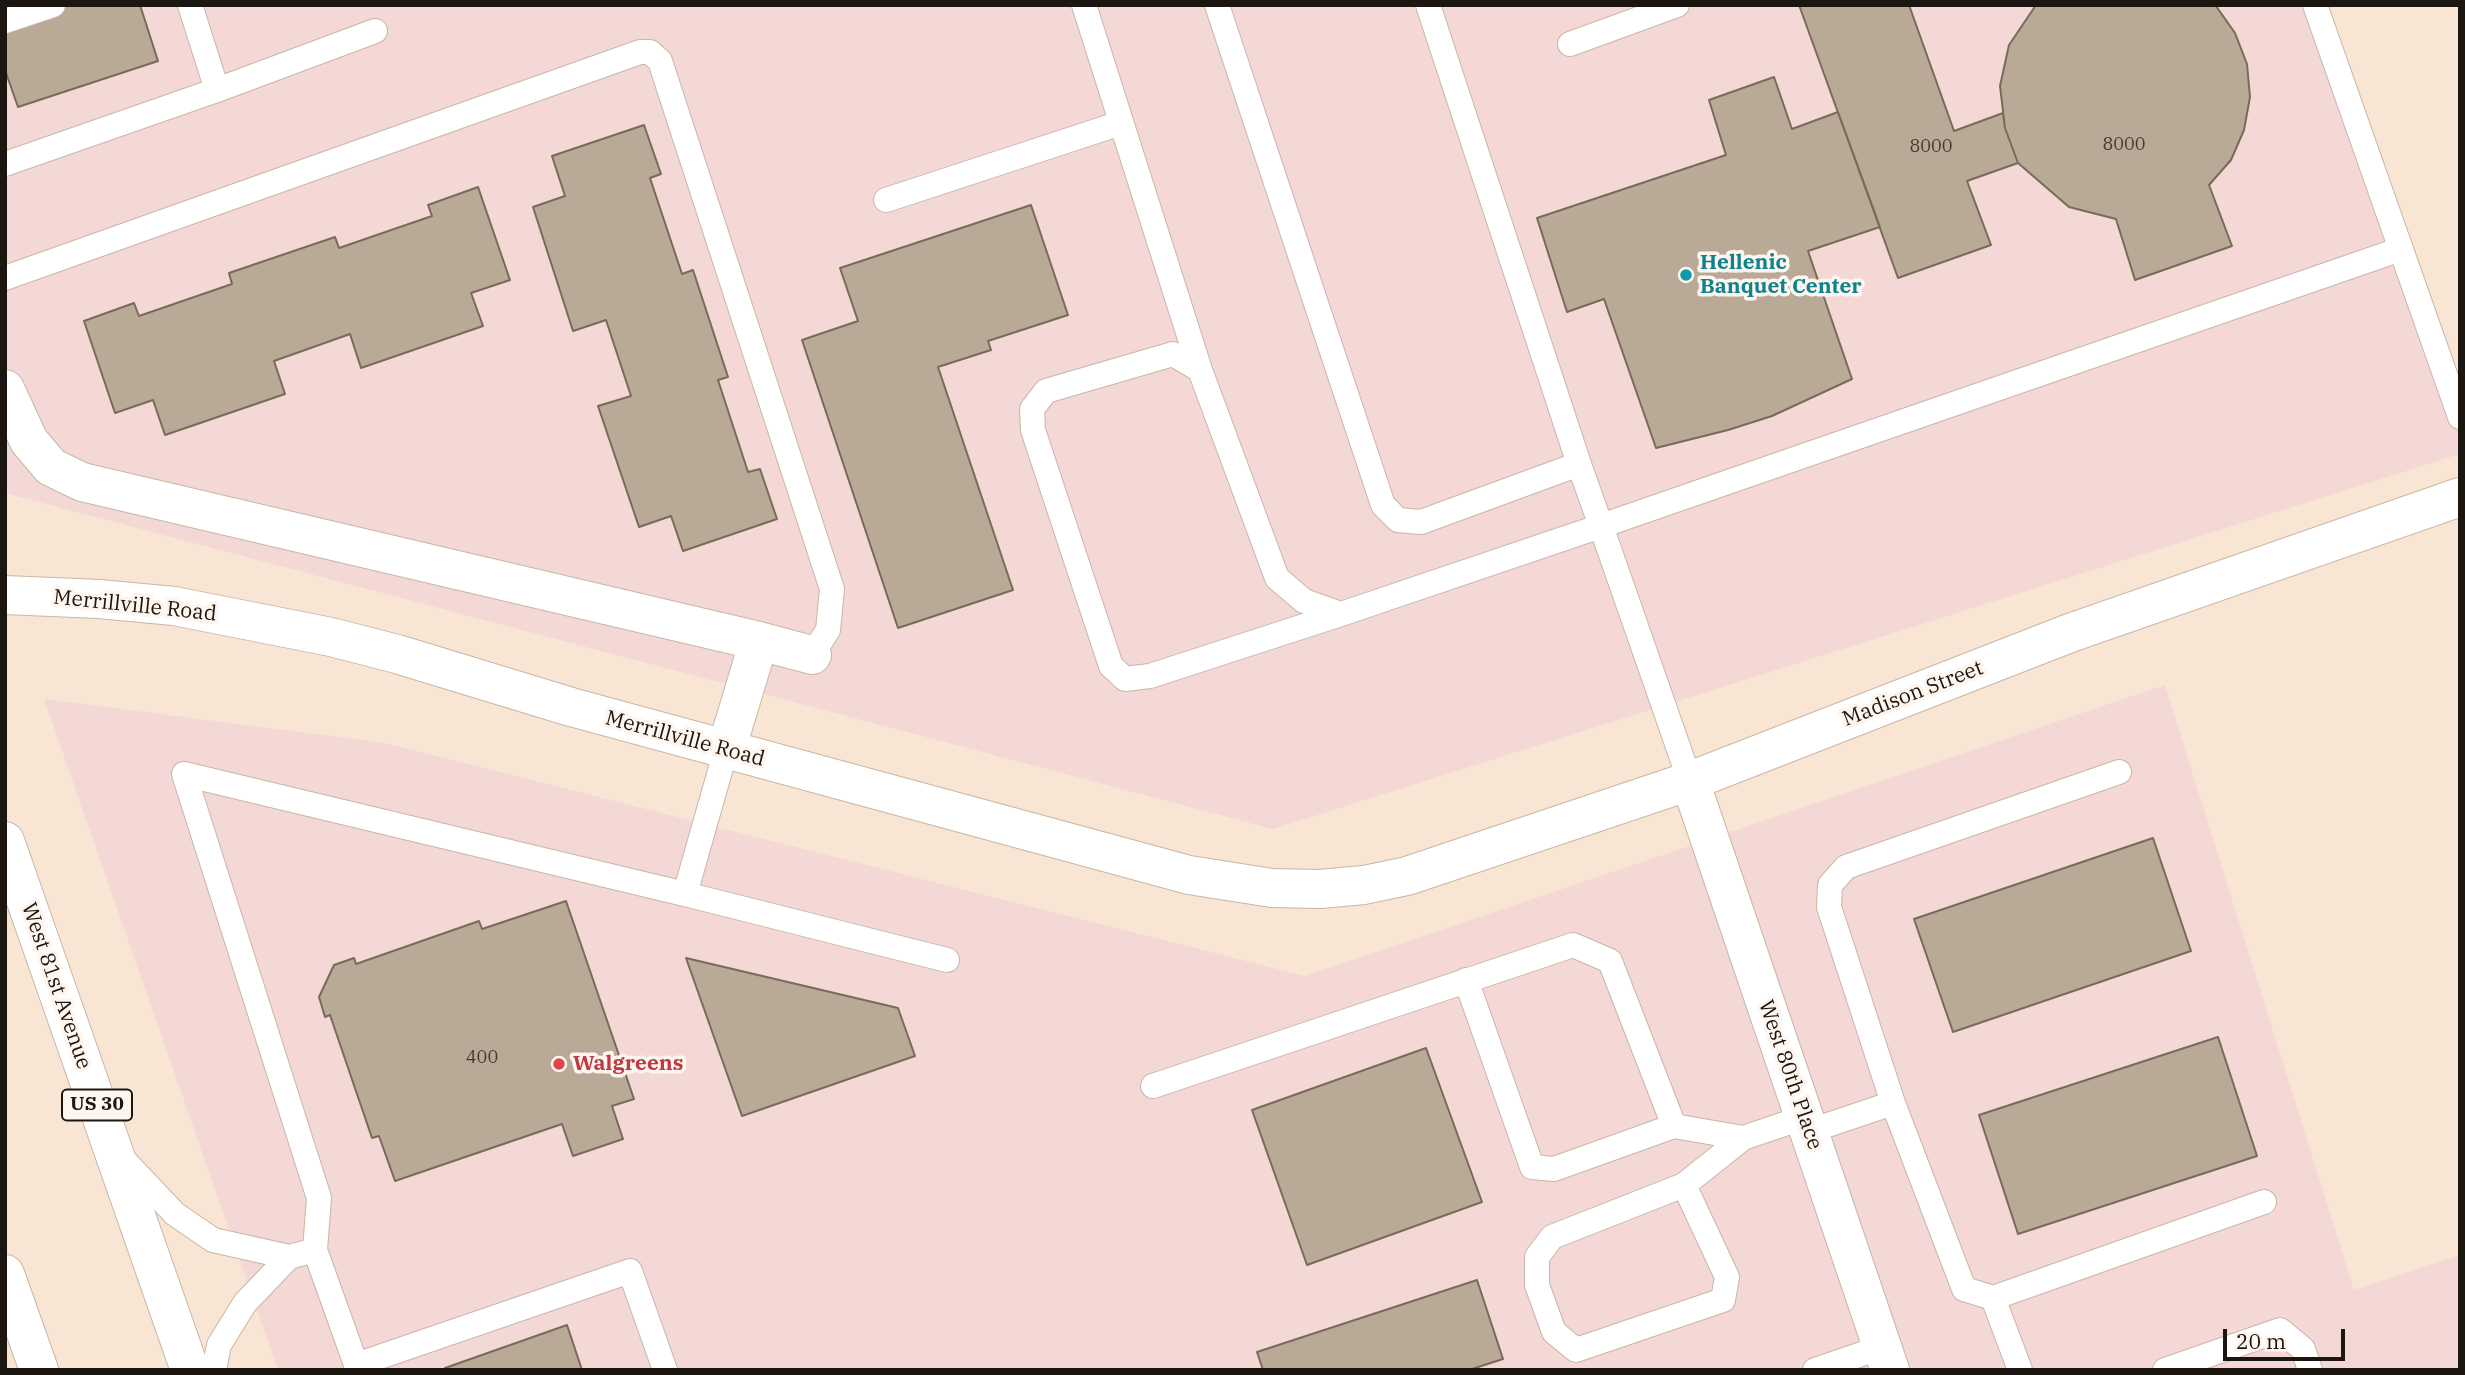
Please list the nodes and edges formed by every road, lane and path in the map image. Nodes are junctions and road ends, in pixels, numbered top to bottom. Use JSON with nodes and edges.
{"nodes":[{"id":1,"x":53,"y":5,"type":"edge"},
{"id":2,"x":190,"y":5,"type":"edge"},
{"id":3,"x":1084,"y":5,"type":"edge"},
{"id":4,"x":1217,"y":5,"type":"edge"},
{"id":5,"x":1428,"y":5,"type":"edge"},
{"id":6,"x":1678,"y":5,"type":"edge"},
{"id":7,"x":2315,"y":5,"type":"edge"},
{"id":8,"x":5,"y":21,"type":"edge"},
{"id":9,"x":375,"y":32,"type":"dead end"},
{"id":10,"x":1570,"y":44,"type":"dead end"},
{"id":11,"x":217,"y":90,"type":"junction"},
{"id":12,"x":1121,"y":122,"type":"junction"},
{"id":13,"x":5,"y":164,"type":"edge"},
{"id":14,"x":886,"y":200,"type":"dead end"},
{"id":15,"x":2401,"y":248,"type":"junction"},
{"id":16,"x":5,"y":278,"type":"edge"},
{"id":17,"x":1200,"y":370,"type":"junction"},
{"id":18,"x":5,"y":389,"type":"edge"},
{"id":19,"x":2460,"y":417,"type":"edge"},
{"id":20,"x":1579,"y":464,"type":"junction"},
{"id":21,"x":2460,"y":497,"type":"edge"},
{"id":22,"x":1601,"y":526,"type":"junction"},
{"id":23,"x":5,"y":595,"type":"edge"},
{"id":24,"x":1341,"y":614,"type":"junction"},
{"id":25,"x":759,"y":640,"type":"junction"},
{"id":26,"x":812,"y":655,"type":"joint"},
{"id":27,"x":726,"y":750,"type":"junction"},
{"id":28,"x":2119,"y":772,"type":"dead end"},
{"id":29,"x":1690,"y":781,"type":"junction"},
{"id":30,"x":5,"y":841,"type":"edge"},
{"id":31,"x":1364,"y":885,"type":"joint"},
{"id":32,"x":685,"y":894,"type":"junction"},
{"id":33,"x":947,"y":960,"type":"dead end"},
{"id":34,"x":1466,"y":980,"type":"junction"},
{"id":35,"x":1153,"y":1086,"type":"dead end"},
{"id":36,"x":1893,"y":1103,"type":"junction"},
{"id":37,"x":1807,"y":1124,"type":"junction"},
{"id":38,"x":1674,"y":1126,"type":"junction"},
{"id":39,"x":1743,"y":1138,"type":"junction"},
{"id":40,"x":112,"y":1147,"type":"junction"},
{"id":41,"x":1684,"y":1185,"type":"junction"},
{"id":42,"x":2264,"y":1202,"type":"dead end"},
{"id":43,"x":315,"y":1250,"type":"junction"},
{"id":44,"x":289,"y":1257,"type":"junction"},
{"id":45,"x":5,"y":1274,"type":"edge"},
{"id":46,"x":1993,"y":1298,"type":"junction"},
{"id":47,"x":1886,"y":1358,"type":"edge"},
{"id":48,"x":357,"y":1367,"type":"edge"},
{"id":49,"x":39,"y":1370,"type":"edge"},
{"id":50,"x":190,"y":1370,"type":"edge"},
{"id":51,"x":214,"y":1370,"type":"edge"},
{"id":52,"x":665,"y":1370,"type":"edge"},
{"id":53,"x":1815,"y":1370,"type":"edge"},
{"id":54,"x":2020,"y":1370,"type":"edge"},
{"id":55,"x":2165,"y":1370,"type":"edge"},
{"id":56,"x":2310,"y":1370,"type":"edge"}],
"edges":[{"from":1,"to":8,"type":"lane"},
{"from":2,"to":11,"type":"lane"},
{"from":3,"to":12,"type":"lane"},
{"from":4,"to":20,"type":"lane"},
{"from":5,"to":20,"type":"lane"},
{"from":6,"to":10,"type":"lane"},
{"from":7,"to":15,"type":"lane"},
{"from":9,"to":11,"type":"lane"},
{"from":11,"to":13,"type":"lane"},
{"from":12,"to":14,"type":"lane"},
{"from":12,"to":17,"type":"lane"},
{"from":15,"to":19,"type":"lane"},
{"from":15,"to":22,"type":"lane"},
{"from":16,"to":26,"type":"lane"},
{"from":17,"to":24,"type":"lane"},
{"from":17,"to":24,"type":"lane"},
{"from":18,"to":25,"type":"street"},
{"from":20,"to":22,"type":"lane"},
{"from":21,"to":29,"type":"street","name":"Madison Street"},
{"from":22,"to":24,"type":"lane"},
{"from":22,"to":29,"type":"lane"},
{"from":23,"to":27,"type":"street","name":"Merrillville Road"},
{"from":25,"to":26,"type":"street"},
{"from":25,"to":27,"type":"street"},
{"from":27,"to":31,"type":"street","name":"Merrillville Road"},
{"from":27,"to":32,"type":"lane"},
{"from":28,"to":36,"type":"lane"},
{"from":29,"to":31,"type":"street","name":"Madison Street"},
{"from":29,"to":37,"type":"street","name":"West 80th Place"},
{"from":30,"to":40,"type":"street","name":"West 81st Avenue","number":"US 30"},
{"from":32,"to":33,"type":"lane"},
{"from":32,"to":43,"type":"lane"},
{"from":34,"to":35,"type":"lane"},
{"from":34,"to":38,"type":"lane"},
{"from":34,"to":38,"type":"lane"},
{"from":36,"to":37,"type":"lane"},
{"from":36,"to":46,"type":"lane"},
{"from":37,"to":39,"type":"lane"},
{"from":37,"to":47,"type":"street","name":"West 80th Place"},
{"from":38,"to":39,"type":"lane"},
{"from":39,"to":41,"type":"lane"},
{"from":40,"to":44,"type":"lane"},
{"from":40,"to":50,"type":"street","name":"West 81st Avenue","number":"US 30"},
{"from":41,"to":41,"type":"lane"},
{"from":42,"to":46,"type":"lane"},
{"from":43,"to":44,"type":"lane"},
{"from":43,"to":48,"type":"lane"},
{"from":44,"to":51,"type":"lane"},
{"from":45,"to":49,"type":"street"},
{"from":46,"to":54,"type":"lane"},
{"from":47,"to":53,"type":"lane"},
{"from":48,"to":52,"type":"lane"},
{"from":55,"to":56,"type":"lane"}]}
